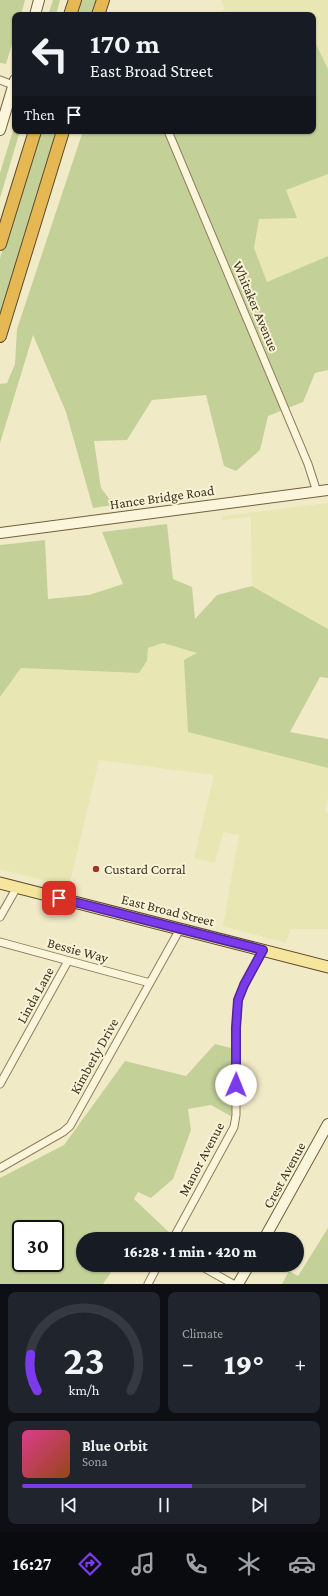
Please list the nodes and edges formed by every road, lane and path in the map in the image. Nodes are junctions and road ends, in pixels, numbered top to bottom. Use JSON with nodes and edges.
{"nodes":[{"id":1,"x":39,"y":0,"type":"edge"},
{"id":2,"x":74,"y":0,"type":"edge"},
{"id":3,"x":103,"y":0,"type":"edge"},
{"id":4,"x":36,"y":12,"type":"edge"},
{"id":5,"x":71,"y":12,"type":"edge"},
{"id":6,"x":99,"y":12,"type":"edge"},
{"id":7,"x":0,"y":80,"type":"edge"},
{"id":8,"x":12,"y":83,"type":"edge"},
{"id":9,"x":12,"y":90,"type":"edge"},
{"id":10,"x":0,"y":130,"type":"edge"},
{"id":11,"x":34,"y":134,"type":"edge"},
{"id":12,"x":62,"y":134,"type":"edge"},
{"id":13,"x":169,"y":134,"type":"edge"},
{"id":14,"x":0,"y":244,"type":"edge"},
{"id":15,"x":0,"y":336,"type":"edge"},
{"id":16,"x":328,"y":490,"type":"edge"},
{"id":17,"x":317,"y":492,"type":"junction"},
{"id":18,"x":0,"y":532,"type":"edge"},
{"id":19,"x":0,"y":883,"type":"edge"},
{"id":20,"x":17,"y":887,"type":"junction"},
{"id":21,"x":0,"y":917,"type":"edge"},
{"id":22,"x":180,"y":929,"type":"junction"},
{"id":23,"x":0,"y":942,"type":"edge"},
{"id":24,"x":263,"y":950,"type":"junction"},
{"id":25,"x":68,"y":961,"type":"junction"},
{"id":26,"x":328,"y":967,"type":"edge"},
{"id":27,"x":150,"y":983,"type":"junction"},
{"id":28,"x":0,"y":1084,"type":"edge"},
{"id":29,"x":328,"y":1124,"type":"edge"},
{"id":30,"x":0,"y":1168,"type":"edge"},
{"id":31,"x":177,"y":1232,"type":"edge"},
{"id":32,"x":268,"y":1232,"type":"edge"},
{"id":33,"x":154,"y":1272,"type":"edge"},
{"id":34,"x":212,"y":1272,"type":"edge"},
{"id":35,"x":245,"y":1272,"type":"edge"},
{"id":36,"x":148,"y":1284,"type":"edge"},
{"id":37,"x":233,"y":1284,"type":"edge"},
{"id":38,"x":238,"y":1284,"type":"edge"}],
"edges":[{"from":1,"to":4,"type":"street"},
{"from":2,"to":5,"type":"highway"},
{"from":3,"to":6,"type":"highway"},
{"from":7,"to":8,"type":"street"},
{"from":9,"to":10,"type":"street"},
{"from":11,"to":14,"type":"highway"},
{"from":12,"to":15,"type":"highway"},
{"from":13,"to":17,"type":"street","name":"Whitaker Avenue"},
{"from":16,"to":17,"type":"street","name":"Hance Bridge Road"},
{"from":17,"to":18,"type":"street","name":"Hance Bridge Road"},
{"from":19,"to":20,"type":"main road","name":"East Broad Street"},
{"from":20,"to":21,"type":"street"},
{"from":20,"to":22,"type":"main road","name":"East Broad Street"},
{"from":22,"to":24,"type":"main road","name":"East Broad Street"},
{"from":22,"to":27,"type":"street","name":"Kimberly Drive"},
{"from":23,"to":25,"type":"street","name":"Bessie Way"},
{"from":24,"to":26,"type":"main road","name":"East Broad Street"},
{"from":24,"to":31,"type":"street","name":"Manor Avenue"},
{"from":25,"to":27,"type":"street","name":"Bessie Way"},
{"from":25,"to":28,"type":"street","name":"Linda Lane"},
{"from":27,"to":30,"type":"street","name":"Kimberly Drive"},
{"from":29,"to":32,"type":"street","name":"Crest Avenue"},
{"from":33,"to":36,"type":"street"},
{"from":34,"to":37,"type":"street"},
{"from":35,"to":38,"type":"street"}]}
